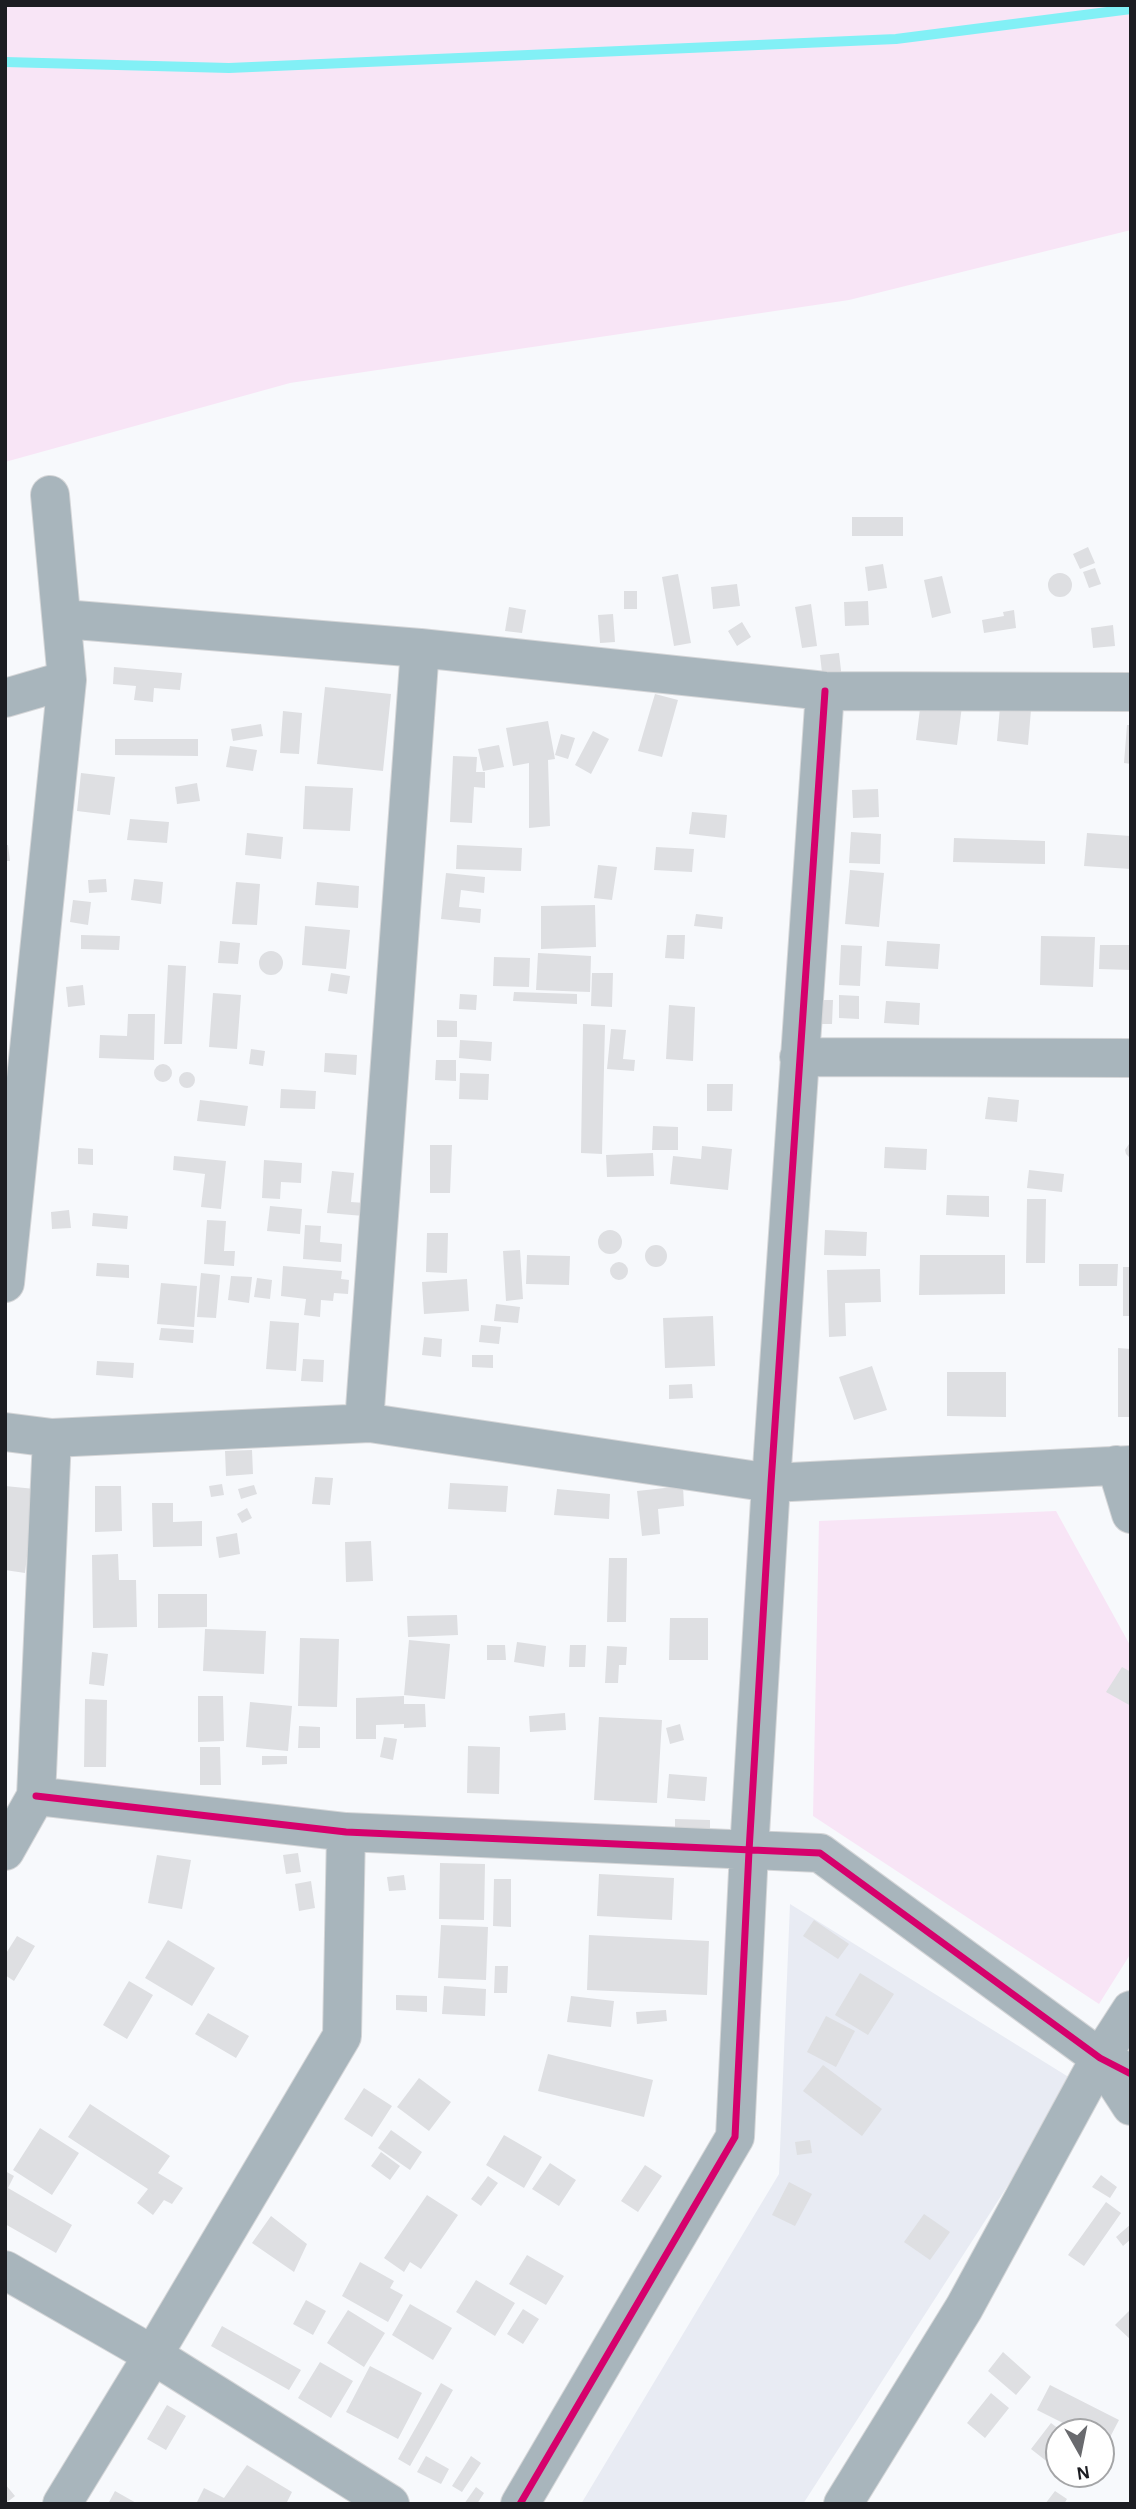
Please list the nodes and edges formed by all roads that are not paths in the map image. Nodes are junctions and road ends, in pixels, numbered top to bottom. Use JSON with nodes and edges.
{"nodes":[{"id":1,"x":50,"y":495,"type":"dead end"},
{"id":2,"x":63,"y":620,"type":"junction"},
{"id":3,"x":420,"y":648,"type":"junction"},
{"id":4,"x":68,"y":680,"type":"junction"},
{"id":5,"x":825,"y":691,"type":"junction"},
{"id":6,"x":1131,"y":692,"type":"edge"},
{"id":7,"x":5,"y":698,"type":"edge"},
{"id":8,"x":799,"y":1057,"type":"junction"},
{"id":9,"x":1131,"y":1058,"type":"edge"},
{"id":10,"x":5,"y":1283,"type":"edge"},
{"id":11,"x":364,"y":1423,"type":"junction"},
{"id":12,"x":5,"y":1432,"type":"edge"},
{"id":13,"x":52,"y":1437,"type":"junction"},
{"id":14,"x":1123,"y":1465,"type":"edge"},
{"id":15,"x":771,"y":1483,"type":"junction"},
{"id":16,"x":1131,"y":1514,"type":"edge"},
{"id":17,"x":37,"y":1796,"type":"junction"},
{"id":18,"x":346,"y":1832,"type":"junction"},
{"id":19,"x":5,"y":1851,"type":"edge"},
{"id":20,"x":748,"y":1851,"type":"junction"},
{"id":21,"x":1131,"y":2010,"type":"edge"},
{"id":22,"x":1115,"y":2066,"type":"edge"},
{"id":23,"x":1131,"y":2106,"type":"edge"},
{"id":24,"x":5,"y":2270,"type":"edge"},
{"id":25,"x":153,"y":2355,"type":"junction"},
{"id":26,"x":62,"y":2504,"type":"edge"},
{"id":27,"x":390,"y":2504,"type":"edge"},
{"id":28,"x":520,"y":2504,"type":"edge"},
{"id":29,"x":843,"y":2504,"type":"edge"}],
"edges":[{"from":1,"to":2,"type":"street"},
{"from":2,"to":3,"type":"street"},
{"from":2,"to":4,"type":"street"},
{"from":3,"to":5,"type":"street"},
{"from":3,"to":11,"type":"street"},
{"from":4,"to":7,"type":"street"},
{"from":4,"to":10,"type":"street"},
{"from":5,"to":6,"type":"street"},
{"from":5,"to":8,"type":"street"},
{"from":8,"to":9,"type":"street"},
{"from":8,"to":15,"type":"street"},
{"from":11,"to":13,"type":"street"},
{"from":11,"to":15,"type":"street"},
{"from":12,"to":13,"type":"street"},
{"from":13,"to":17,"type":"street"},
{"from":14,"to":15,"type":"street"},
{"from":14,"to":16,"type":"street"},
{"from":15,"to":20,"type":"street"},
{"from":17,"to":18,"type":"street"},
{"from":17,"to":19,"type":"street"},
{"from":18,"to":20,"type":"street"},
{"from":18,"to":25,"type":"street"},
{"from":20,"to":22,"type":"street"},
{"from":20,"to":28,"type":"street"},
{"from":21,"to":22,"type":"street"},
{"from":22,"to":23,"type":"street"},
{"from":22,"to":29,"type":"street"},
{"from":24,"to":25,"type":"street"},
{"from":25,"to":26,"type":"street"},
{"from":25,"to":27,"type":"street"}]}
